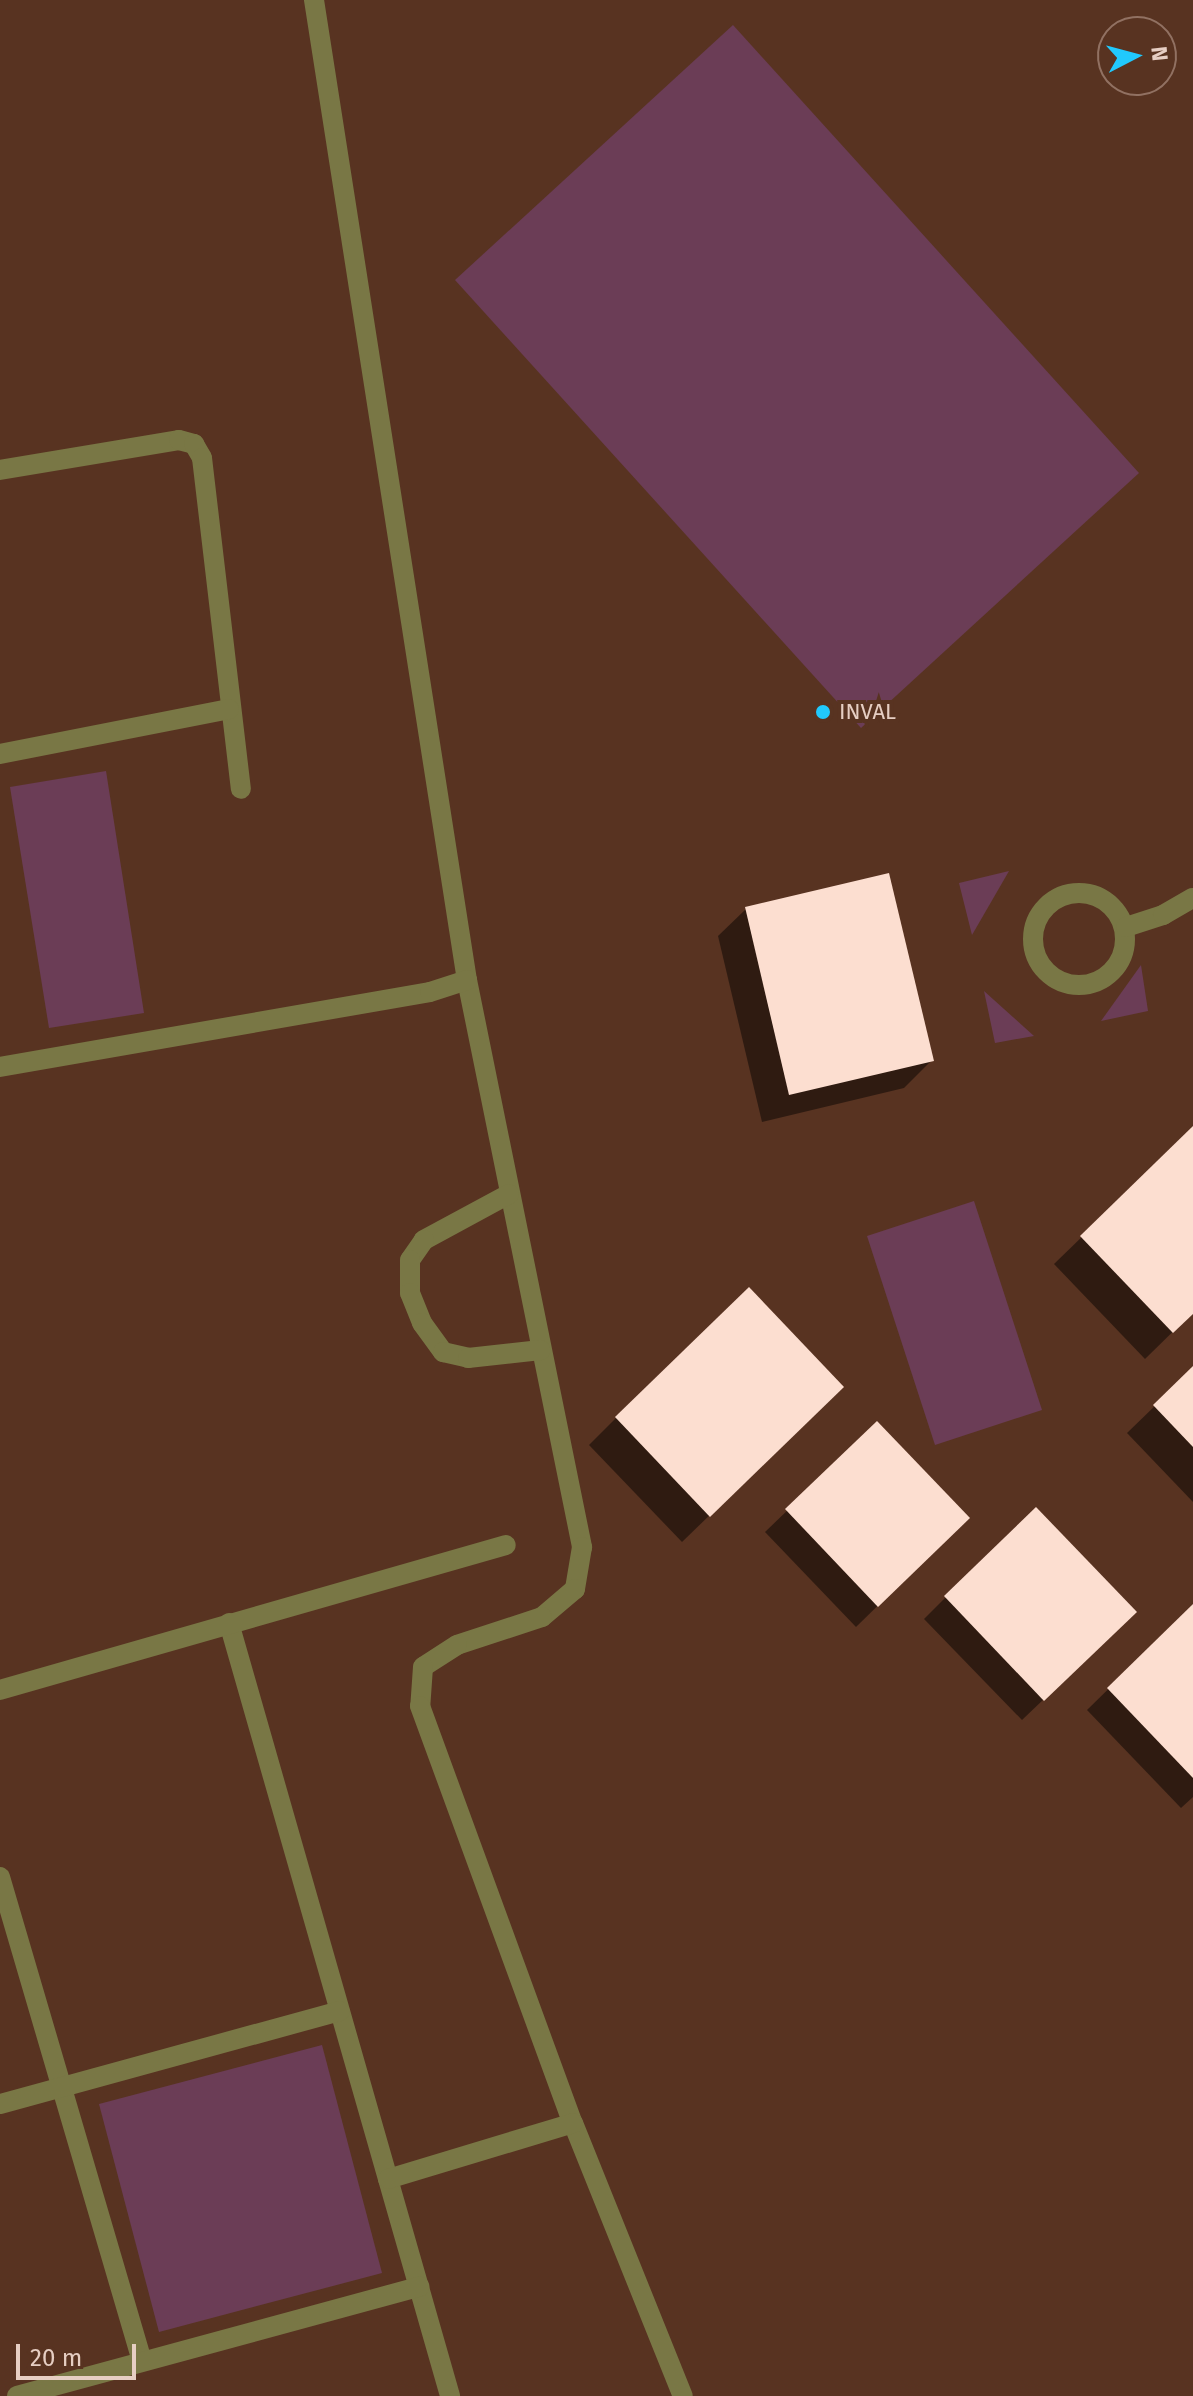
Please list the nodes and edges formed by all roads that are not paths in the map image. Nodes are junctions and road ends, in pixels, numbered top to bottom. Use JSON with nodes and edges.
{"nodes":[{"id":1,"x":314,"y":0,"type":"edge"},
{"id":2,"x":0,"y":470,"type":"edge"},
{"id":3,"x":229,"y":709,"type":"junction"},
{"id":4,"x":0,"y":754,"type":"edge"},
{"id":5,"x":241,"y":789,"type":"dead end"},
{"id":6,"x":1193,"y":898,"type":"edge"},
{"id":7,"x":1126,"y":927,"type":"junction"},
{"id":8,"x":467,"y":980,"type":"junction"},
{"id":9,"x":0,"y":1067,"type":"edge"},
{"id":10,"x":509,"y":1194,"type":"junction"},
{"id":11,"x":541,"y":1350,"type":"junction"},
{"id":12,"x":506,"y":1545,"type":"dead end"},
{"id":13,"x":229,"y":1623,"type":"junction"},
{"id":14,"x":0,"y":1690,"type":"edge"},
{"id":15,"x":0,"y":1877,"type":"edge"},
{"id":16,"x":340,"y":2011,"type":"junction"},
{"id":17,"x":58,"y":2087,"type":"junction"},
{"id":18,"x":0,"y":2104,"type":"edge"},
{"id":19,"x":573,"y":2123,"type":"junction"},
{"id":20,"x":388,"y":2179,"type":"junction"},
{"id":21,"x":419,"y":2287,"type":"junction"},
{"id":22,"x":142,"y":2361,"type":"junction"},
{"id":23,"x":17,"y":2396,"type":"edge"},
{"id":24,"x":450,"y":2396,"type":"edge"},
{"id":25,"x":683,"y":2396,"type":"edge"}],
"edges":[{"from":1,"to":8,"type":"street"},
{"from":2,"to":3,"type":"street"},
{"from":3,"to":4,"type":"street"},
{"from":3,"to":5,"type":"street"},
{"from":6,"to":7,"type":"street"},
{"from":7,"to":7,"type":"street"},
{"from":8,"to":9,"type":"street"},
{"from":8,"to":10,"type":"street"},
{"from":10,"to":11,"type":"street"},
{"from":10,"to":11,"type":"street"},
{"from":11,"to":19,"type":"street"},
{"from":12,"to":13,"type":"street"},
{"from":13,"to":14,"type":"street"},
{"from":13,"to":16,"type":"street"},
{"from":15,"to":17,"type":"street"},
{"from":16,"to":17,"type":"street"},
{"from":16,"to":20,"type":"street"},
{"from":17,"to":18,"type":"street"},
{"from":17,"to":22,"type":"street"},
{"from":19,"to":20,"type":"street"},
{"from":19,"to":25,"type":"street"},
{"from":20,"to":21,"type":"street"},
{"from":21,"to":22,"type":"street"},
{"from":21,"to":24,"type":"street"},
{"from":22,"to":23,"type":"street"}]}
